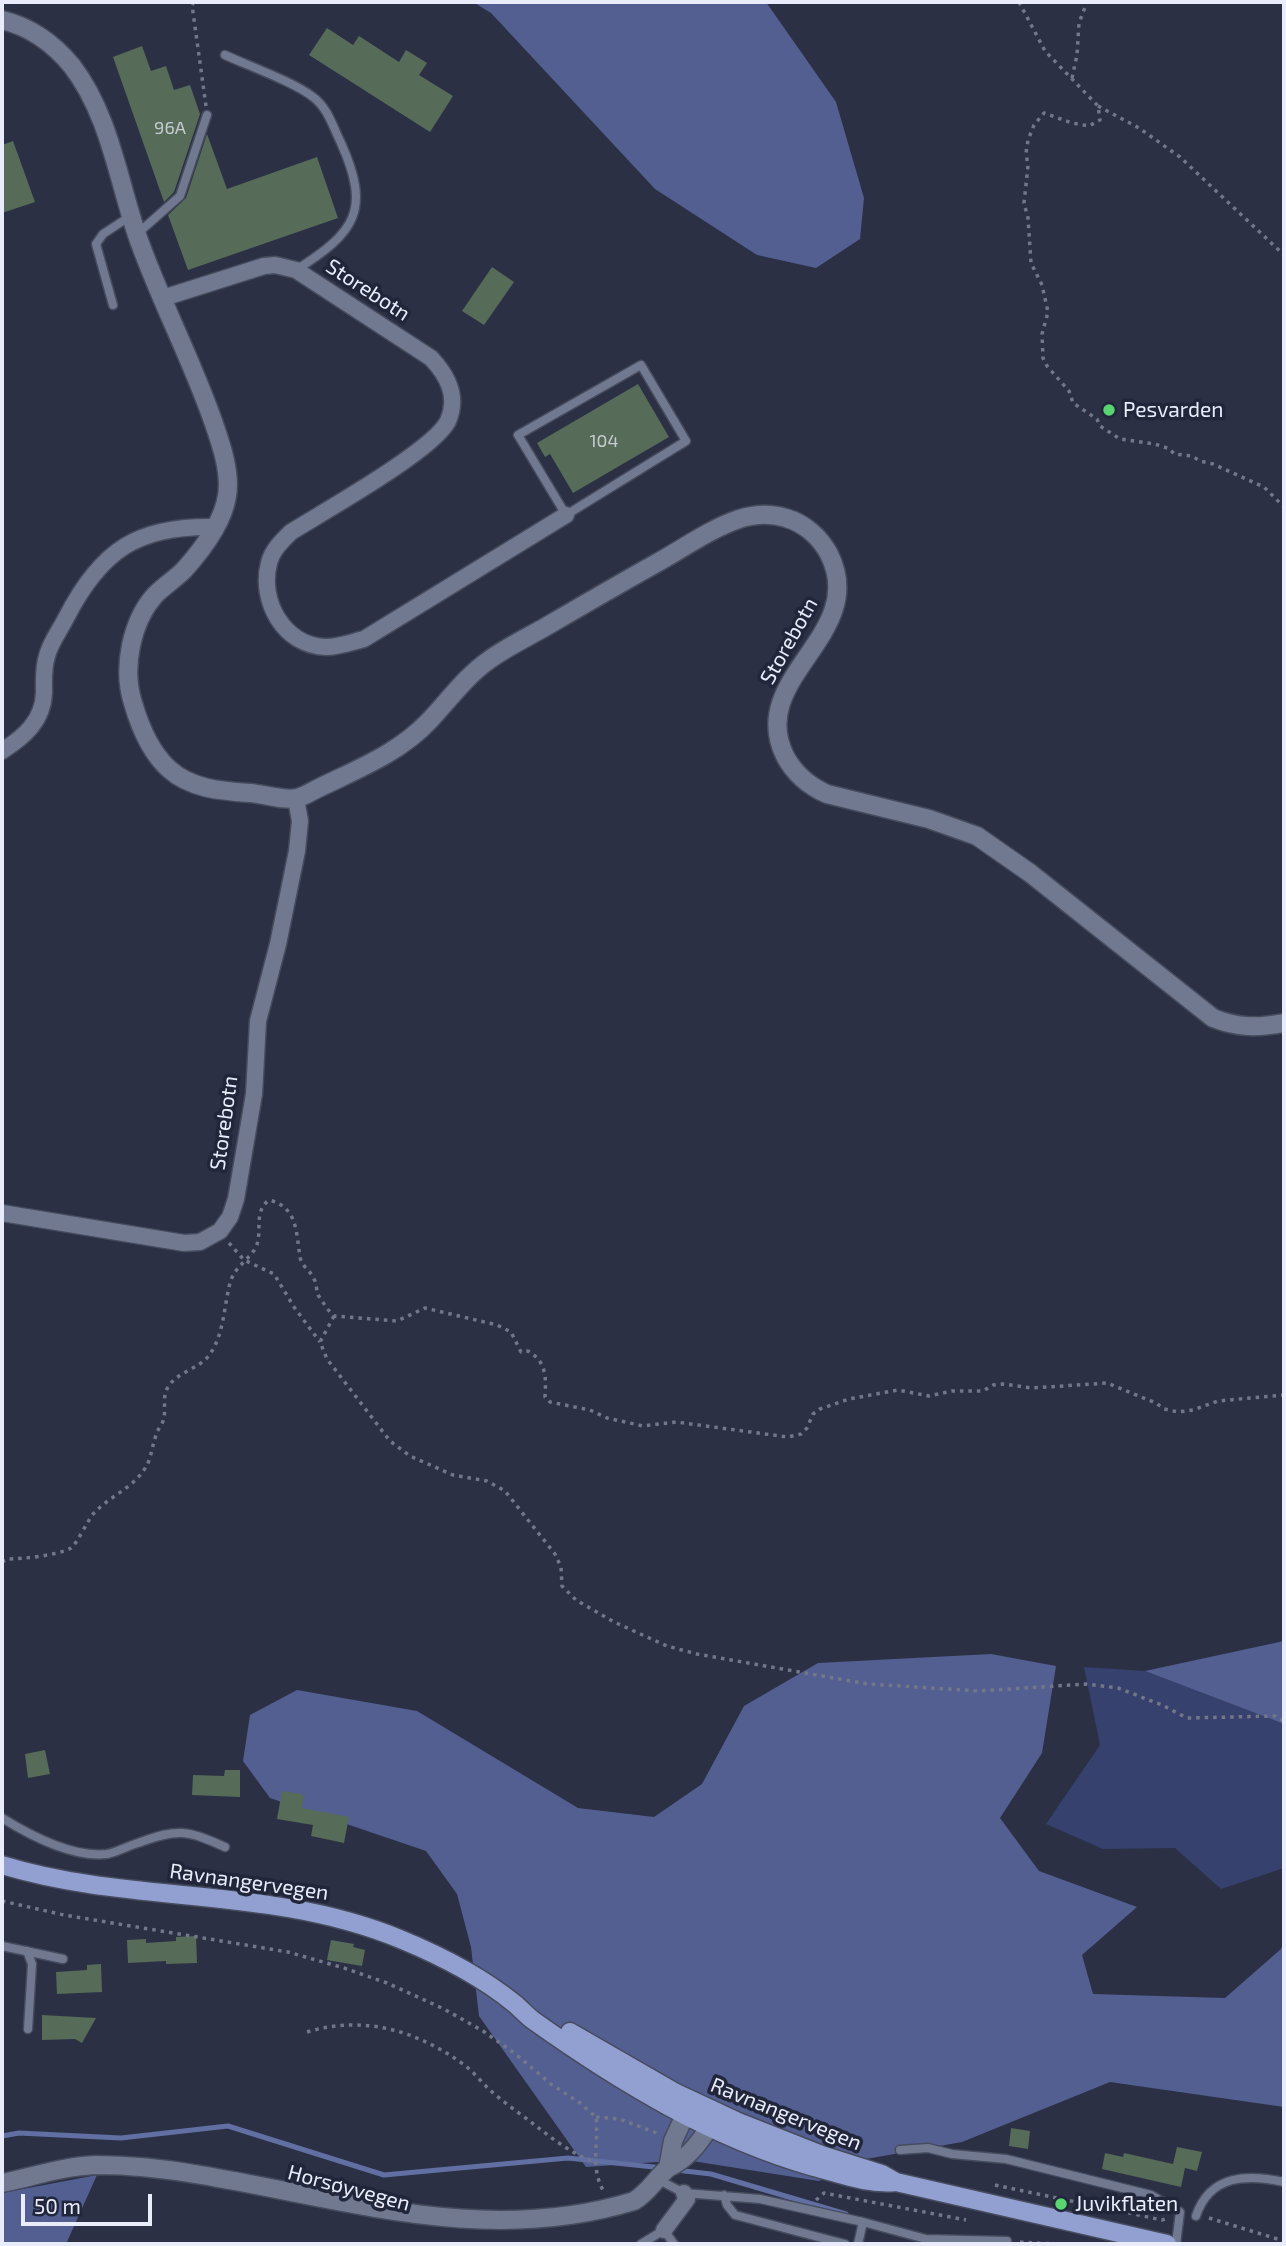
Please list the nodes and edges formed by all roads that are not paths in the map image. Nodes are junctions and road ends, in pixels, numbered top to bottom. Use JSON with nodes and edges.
{"nodes":[{"id":1,"x":2,"y":20,"type":"edge"},
{"id":2,"x":225,"y":55,"type":"dead end"},
{"id":3,"x":207,"y":114,"type":"road end"},
{"id":4,"x":132,"y":215,"type":"junction"},
{"id":5,"x":137,"y":234,"type":"junction"},
{"id":6,"x":296,"y":270,"type":"junction"},
{"id":7,"x":163,"y":298,"type":"junction"},
{"id":8,"x":113,"y":305,"type":"dead end"},
{"id":9,"x":566,"y":515,"type":"junction"},
{"id":10,"x":215,"y":527,"type":"junction"},
{"id":11,"x":2,"y":751,"type":"edge"},
{"id":12,"x":296,"y":799,"type":"junction"},
{"id":13,"x":1284,"y":1023,"type":"edge"},
{"id":14,"x":2,"y":1213,"type":"edge"},
{"id":15,"x":2,"y":1818,"type":"edge"},
{"id":16,"x":225,"y":1847,"type":"dead end"},
{"id":17,"x":2,"y":1865,"type":"edge"},
{"id":18,"x":2,"y":1946,"type":"edge"},
{"id":19,"x":27,"y":1951,"type":"junction"},
{"id":20,"x":63,"y":1959,"type":"dead end"},
{"id":21,"x":514,"y":2003,"type":"junction"},
{"id":22,"x":28,"y":2029,"type":"dead end"},
{"id":23,"x":705,"y":2106,"type":"junction"},
{"id":24,"x":685,"y":2115,"type":"junction"},
{"id":25,"x":709,"y":2128,"type":"junction"},
{"id":26,"x":900,"y":2150,"type":"dead end"},
{"id":27,"x":663,"y":2174,"type":"junction"},
{"id":28,"x":896,"y":2182,"type":"junction"},
{"id":29,"x":1284,"y":2182,"type":"edge"},
{"id":30,"x":2,"y":2183,"type":"edge"},
{"id":31,"x":684,"y":2193,"type":"junction"},
{"id":32,"x":724,"y":2195,"type":"junction"},
{"id":33,"x":1196,"y":2216,"type":"road end"},
{"id":34,"x":863,"y":2222,"type":"junction"},
{"id":35,"x":436,"y":2233,"type":"dead end"},
{"id":36,"x":506,"y":2237,"type":"dead end"},
{"id":37,"x":669,"y":2237,"type":"edge"},
{"id":38,"x":1007,"y":2243,"type":"edge"},
{"id":39,"x":641,"y":2244,"type":"edge"},
{"id":40,"x":845,"y":2244,"type":"edge"},
{"id":41,"x":858,"y":2244,"type":"edge"},
{"id":42,"x":1167,"y":2244,"type":"edge"},
{"id":43,"x":1176,"y":2244,"type":"edge"}],
"edges":[{"from":1,"to":4,"type":"street"},
{"from":2,"to":6,"type":"lane","name":"Storebotn"},
{"from":3,"to":5,"type":"lane"},
{"from":4,"to":5,"type":"street"},
{"from":4,"to":8,"type":"lane"},
{"from":5,"to":7,"type":"street"},
{"from":6,"to":7,"type":"street","name":"Storebotn"},
{"from":6,"to":9,"type":"street","name":"Storebotn"},
{"from":7,"to":10,"type":"street"},
{"from":9,"to":9,"type":"lane"},
{"from":10,"to":11,"type":"street"},
{"from":10,"to":12,"type":"street"},
{"from":12,"to":13,"type":"street","name":"Storebotn"},
{"from":12,"to":14,"type":"street","name":"Storebotn"},
{"from":15,"to":16,"type":"lane","name":"Ravnangervegen"},
{"from":17,"to":21,"type":"main road","name":"Ravnangervegen"},
{"from":18,"to":19,"type":"lane"},
{"from":19,"to":20,"type":"lane"},
{"from":19,"to":22,"type":"lane"},
{"from":21,"to":23,"type":"main road","name":"Ravnangervegen"},
{"from":21,"to":24,"type":"main road","name":"Ravnangervegen"},
{"from":23,"to":24,"type":"street"},
{"from":23,"to":25,"type":"street"},
{"from":23,"to":28,"type":"main road","name":"Ravnangervegen"},
{"from":24,"to":25,"type":"main road","name":"Ravnangervegen"},
{"from":24,"to":27,"type":"street"},
{"from":25,"to":27,"type":"street"},
{"from":25,"to":28,"type":"main road","name":"Ravnangervegen"},
{"from":26,"to":43,"type":"lane"},
{"from":27,"to":31,"type":"lane"},
{"from":27,"to":36,"type":"street"},
{"from":28,"to":42,"type":"main road","name":"Ravnangervegen"},
{"from":29,"to":33,"type":"lane"},
{"from":30,"to":35,"type":"street","name":"Horsøyvegen"},
{"from":31,"to":32,"type":"lane"},
{"from":31,"to":37,"type":"street"},
{"from":32,"to":34,"type":"lane"},
{"from":32,"to":40,"type":"lane"},
{"from":34,"to":38,"type":"lane"},
{"from":34,"to":41,"type":"lane"},
{"from":37,"to":39,"type":"lane"}]}
